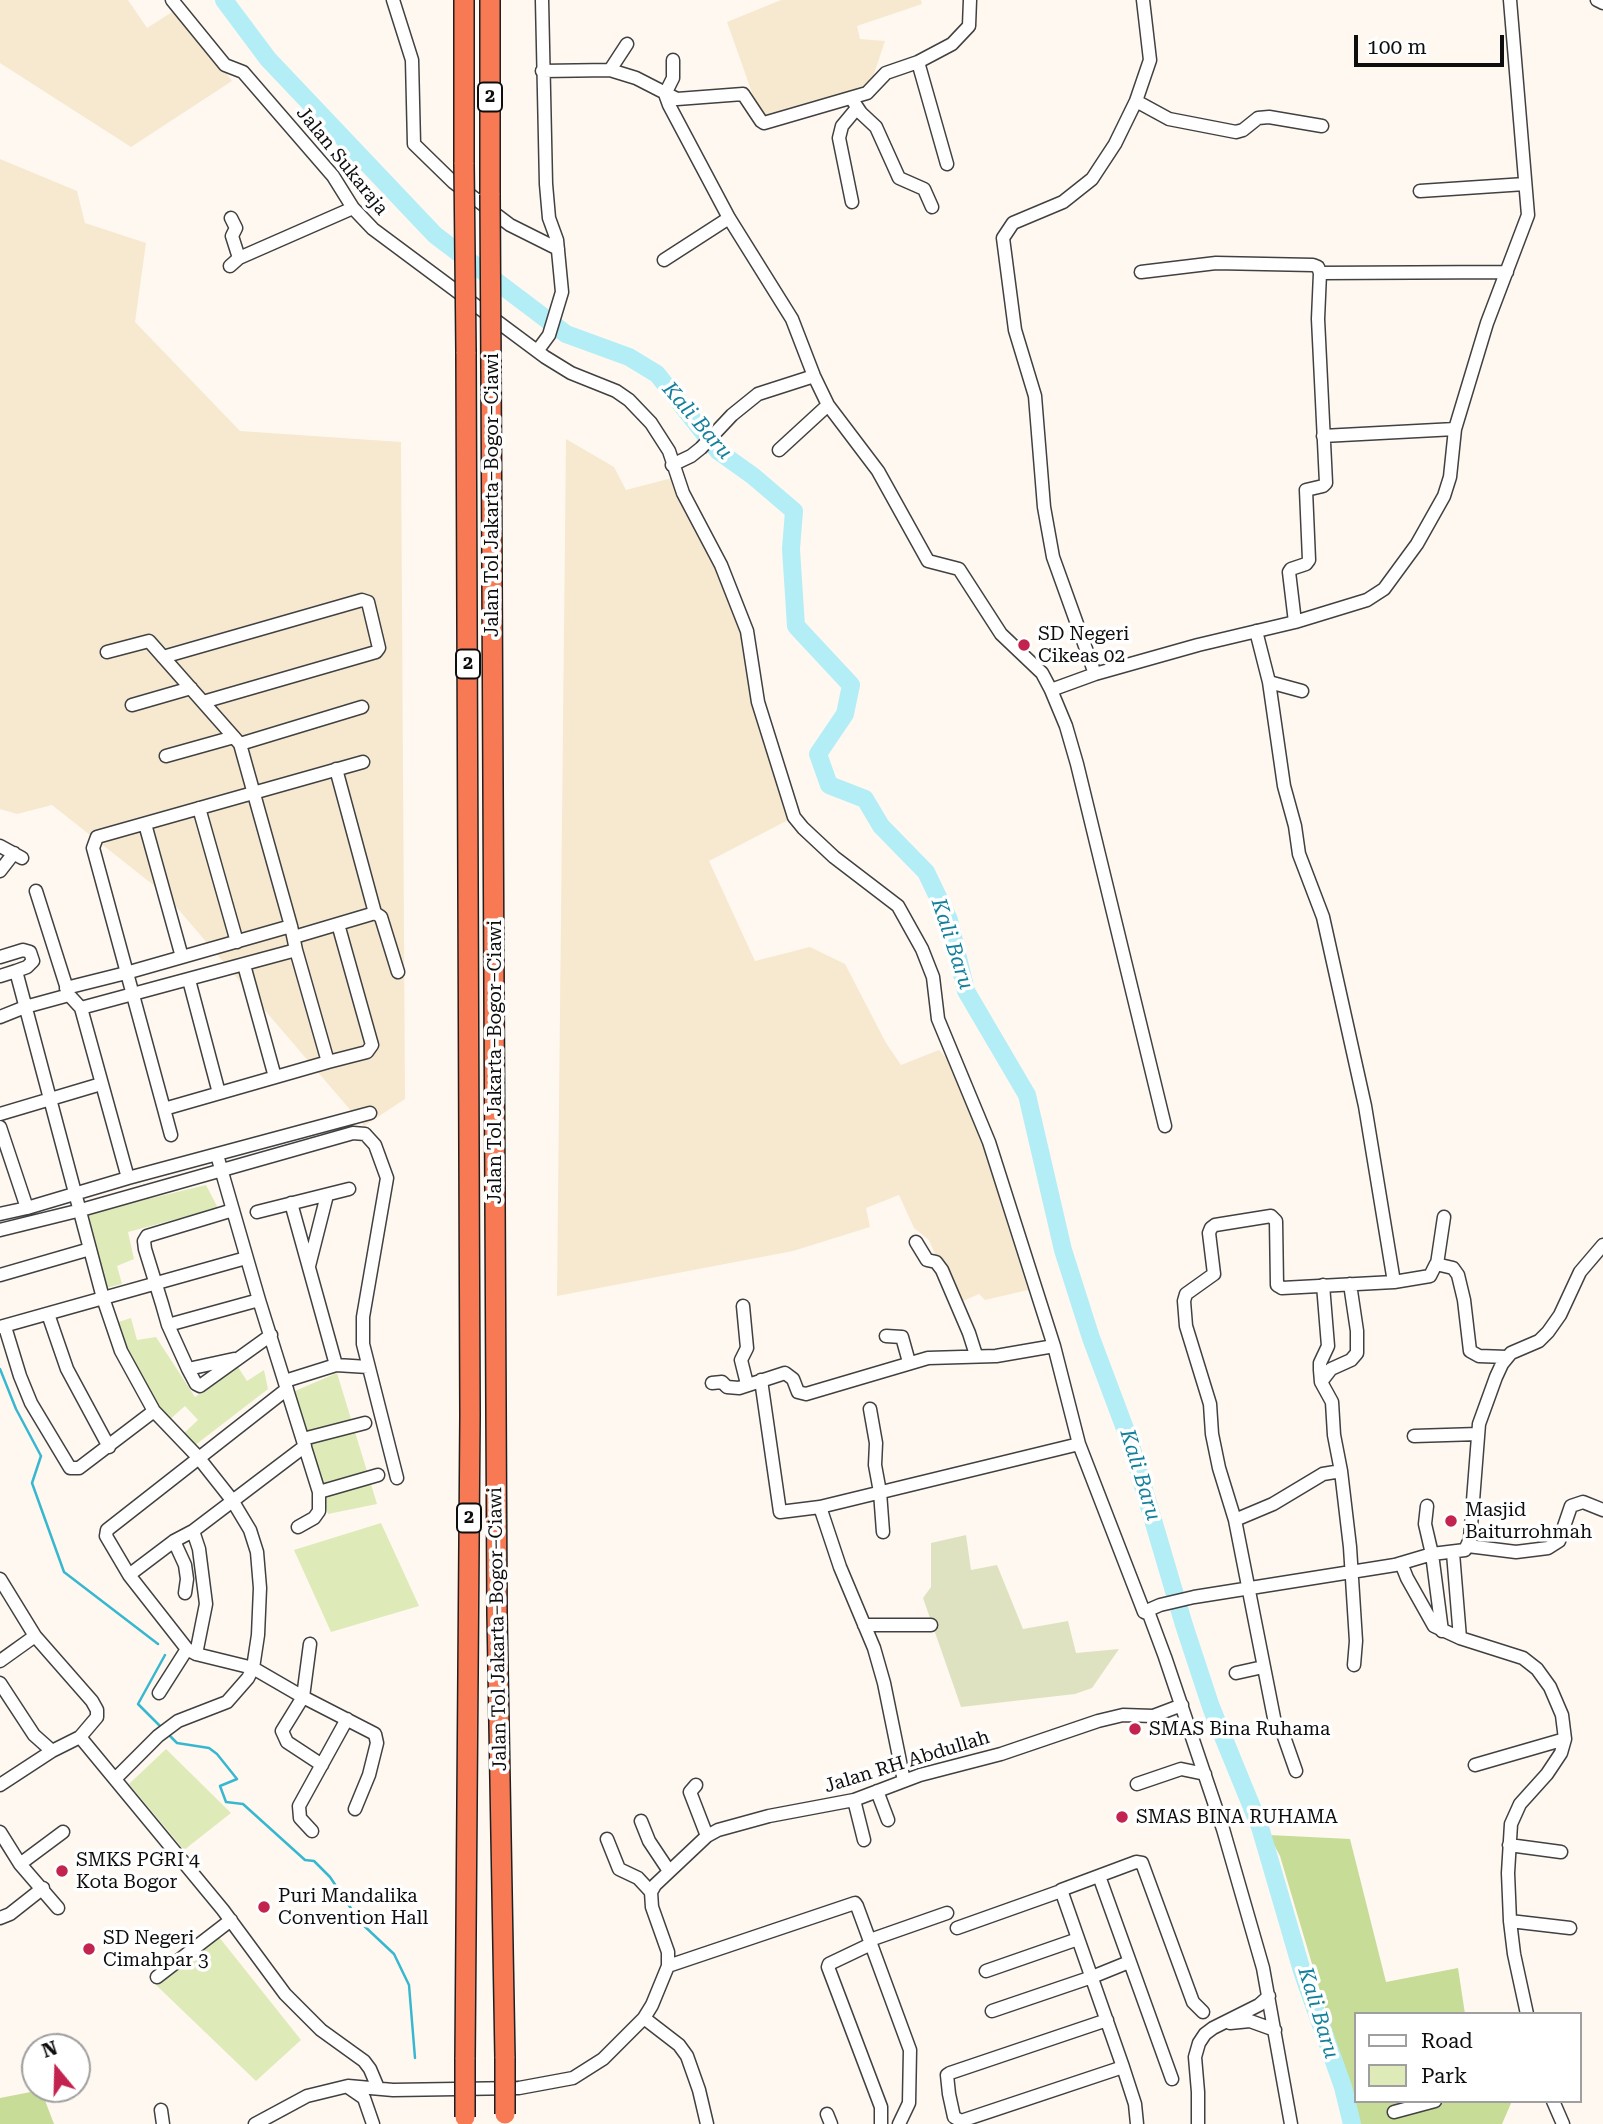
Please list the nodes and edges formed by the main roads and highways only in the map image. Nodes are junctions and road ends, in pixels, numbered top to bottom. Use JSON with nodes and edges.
{"nodes":[{"id":1,"x":453,"y":0,"type":"edge"},
{"id":2,"x":464,"y":0,"type":"edge"},
{"id":3,"x":490,"y":0,"type":"edge"},
{"id":4,"x":465,"y":79,"type":"junction"},
{"id":5,"x":495,"y":976,"type":"junction"},
{"id":6,"x":469,"y":977,"type":"junction"},
{"id":7,"x":505,"y":2119,"type":"edge"},
{"id":8,"x":466,"y":2120,"type":"edge"}],
"edges":[{"from":1,"to":4,"type":"highway"},
{"from":2,"to":4,"type":"highway","name":"Jalan Tol Jakarta–Bogor–Ciawi","number":"2"},
{"from":3,"to":5,"type":"highway","name":"Jalan Tol Jakarta–Bogor–Ciawi","number":"2","bridge":true},
{"from":4,"to":6,"type":"highway","name":"Jalan Tol Jakarta–Bogor–Ciawi","number":"2","bridge":true},
{"from":5,"to":6,"type":"highway"},
{"from":5,"to":7,"type":"highway","name":"Jalan Tol Jakarta–Bogor–Ciawi","number":"2","bridge":true},
{"from":6,"to":8,"type":"highway","name":"Jalan Tol Jakarta–Bogor–Ciawi","number":"2","bridge":true}]}
